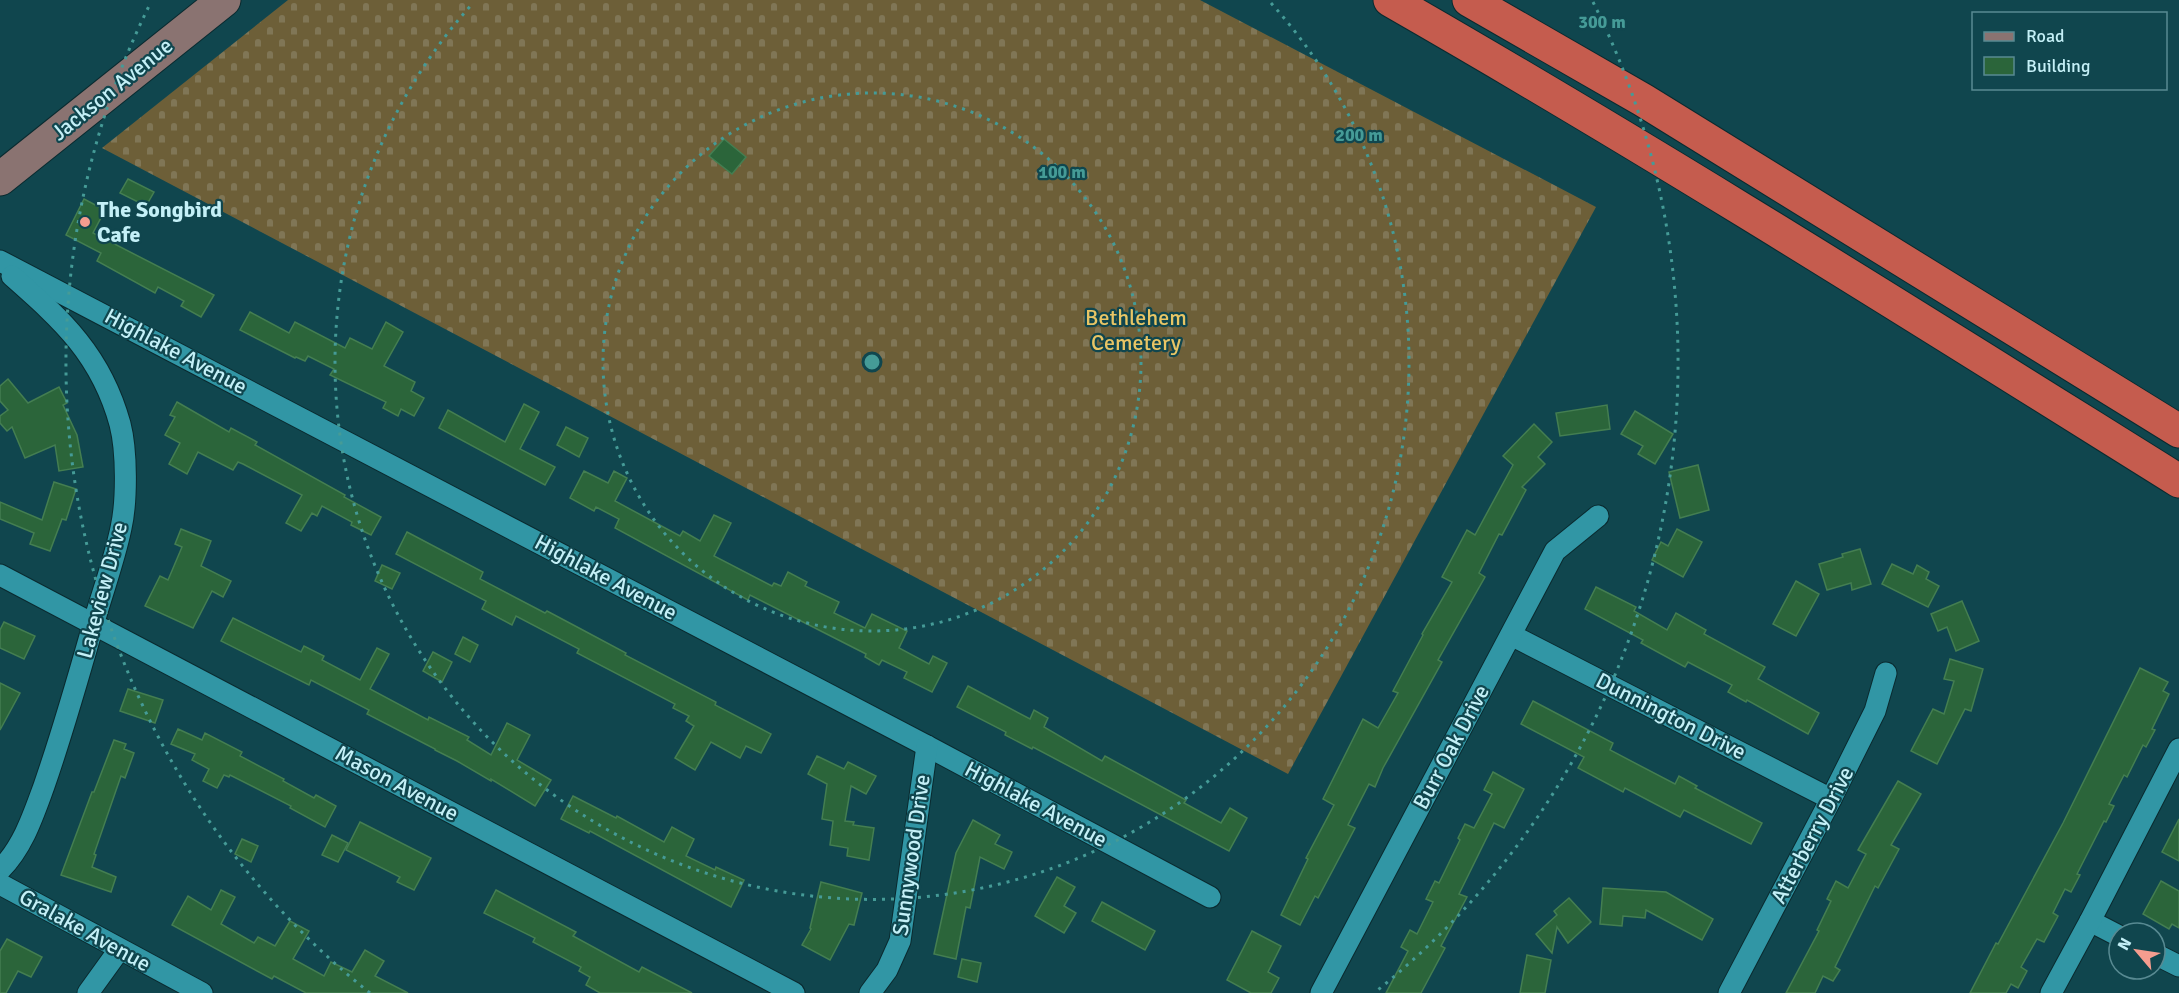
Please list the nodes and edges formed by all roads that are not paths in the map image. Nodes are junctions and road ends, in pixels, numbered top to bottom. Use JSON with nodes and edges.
{"nodes":[{"id":1,"x":224,"y":0,"type":"edge"},
{"id":2,"x":1390,"y":0,"type":"edge"},
{"id":3,"x":1469,"y":0,"type":"edge"},
{"id":4,"x":1504,"y":0,"type":"edge"},
{"id":5,"x":1587,"y":68,"type":"junction"},
{"id":6,"x":0,"y":179,"type":"edge"},
{"id":7,"x":0,"y":261,"type":"edge"},
{"id":8,"x":0,"y":266,"type":"edge"},
{"id":9,"x":2179,"y":431,"type":"edge"},
{"id":10,"x":2179,"y":481,"type":"edge"},
{"id":11,"x":1598,"y":516,"type":"dead end"},
{"id":12,"x":0,"y":574,"type":"edge"},
{"id":13,"x":93,"y":623,"type":"junction"},
{"id":14,"x":1511,"y":635,"type":"junction"},
{"id":15,"x":1886,"y":673,"type":"dead end"},
{"id":16,"x":927,"y":746,"type":"junction"},
{"id":17,"x":2179,"y":749,"type":"edge"},
{"id":18,"x":1832,"y":798,"type":"junction"},
{"id":19,"x":0,"y":870,"type":"edge"},
{"id":20,"x":0,"y":884,"type":"edge"},
{"id":21,"x":1210,"y":897,"type":"dead end"},
{"id":22,"x":2090,"y":921,"type":"junction"},
{"id":23,"x":2107,"y":930,"type":"edge"},
{"id":24,"x":119,"y":950,"type":"junction"},
{"id":25,"x":88,"y":993,"type":"edge"},
{"id":26,"x":202,"y":993,"type":"edge"},
{"id":27,"x":794,"y":993,"type":"edge"},
{"id":28,"x":870,"y":993,"type":"edge"},
{"id":29,"x":1321,"y":993,"type":"edge"},
{"id":30,"x":1729,"y":993,"type":"edge"},
{"id":31,"x":2051,"y":993,"type":"edge"}],
"edges":[{"from":1,"to":6,"type":"main road","name":"Jackson Avenue"},
{"from":2,"to":10,"type":"highway"},
{"from":3,"to":5,"type":"highway"},
{"from":4,"to":5,"type":"highway"},
{"from":5,"to":9,"type":"highway"},
{"from":7,"to":16,"type":"street","name":"Highlake Avenue"},
{"from":8,"to":13,"type":"street","name":"Lakeview Drive"},
{"from":11,"to":14,"type":"street","name":"Burr Oak Drive"},
{"from":12,"to":13,"type":"street","name":"Mason Avenue"},
{"from":13,"to":19,"type":"street","name":"Lakeview Drive"},
{"from":13,"to":27,"type":"street","name":"Mason Avenue"},
{"from":14,"to":18,"type":"street","name":"Dunnington Drive"},
{"from":14,"to":29,"type":"street","name":"Burr Oak Drive"},
{"from":15,"to":18,"type":"street","name":"Atterberry Drive"},
{"from":16,"to":21,"type":"street","name":"Highlake Avenue"},
{"from":16,"to":28,"type":"street","name":"Sunnywood Drive"},
{"from":17,"to":22,"type":"street"},
{"from":18,"to":30,"type":"street","name":"Atterberry Drive"},
{"from":20,"to":24,"type":"street","name":"Gralake Avenue"},
{"from":22,"to":23,"type":"street"},
{"from":22,"to":31,"type":"street"},
{"from":24,"to":25,"type":"street"},
{"from":24,"to":26,"type":"street","name":"Gralake Avenue"}]}
